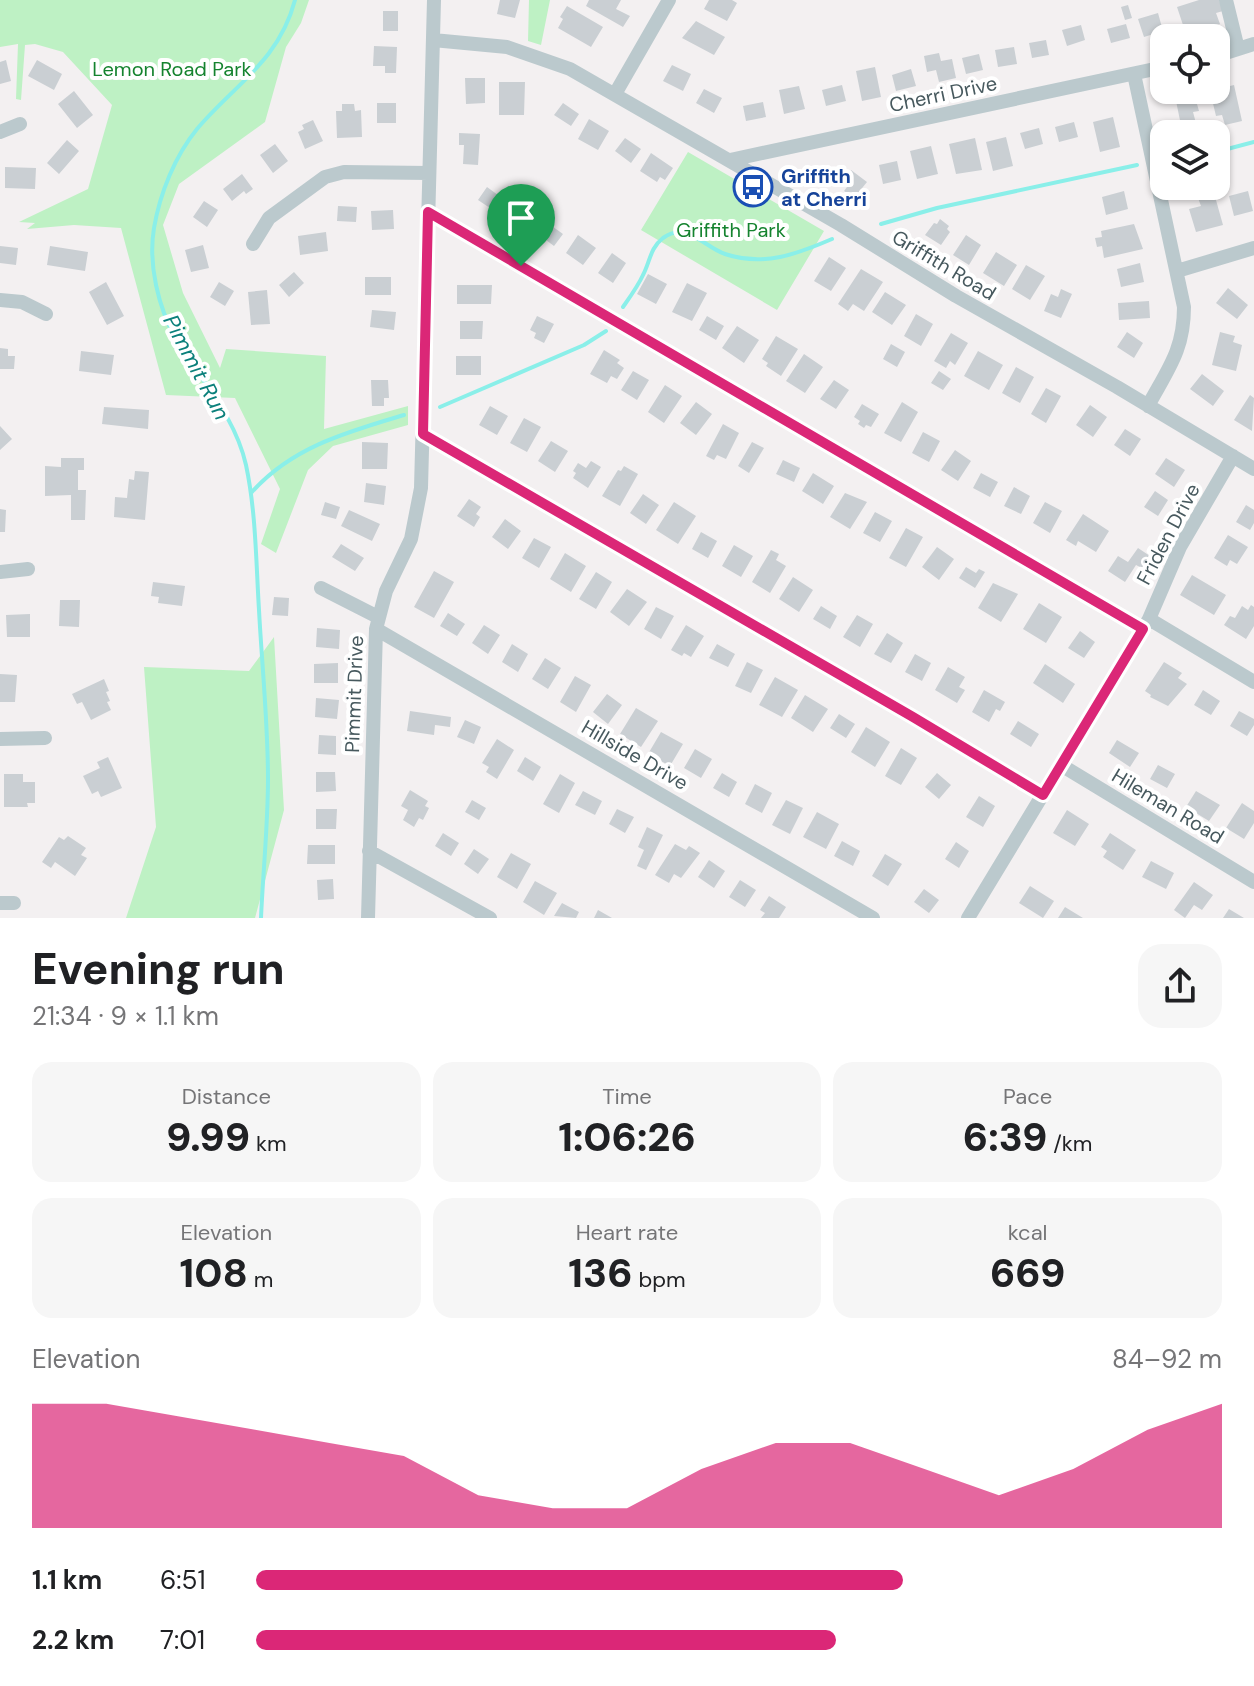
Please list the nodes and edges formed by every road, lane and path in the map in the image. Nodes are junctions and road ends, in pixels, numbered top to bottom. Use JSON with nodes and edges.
{"nodes":[{"id":1,"x":434,"y":0,"type":"edge"},
{"id":2,"x":669,"y":0,"type":"edge"},
{"id":3,"x":1226,"y":0,"type":"edge"},
{"id":4,"x":433,"y":40,"type":"junction"},
{"id":5,"x":1254,"y":44,"type":"edge"},
{"id":6,"x":1238,"y":49,"type":"junction"},
{"id":7,"x":1230,"y":52,"type":"edge"},
{"id":8,"x":1150,"y":70,"type":"edge"},
{"id":9,"x":1134,"y":74,"type":"junction"},
{"id":10,"x":615,"y":94,"type":"junction"},
{"id":11,"x":20,"y":124,"type":"dead end"},
{"id":12,"x":0,"y":132,"type":"edge"},
{"id":13,"x":730,"y":160,"type":"junction"},
{"id":14,"x":429,"y":173,"type":"junction"},
{"id":15,"x":428,"y":212,"type":"junction"},
{"id":16,"x":253,"y":244,"type":"dead end"},
{"id":17,"x":1254,"y":248,"type":"edge"},
{"id":18,"x":1177,"y":271,"type":"junction"},
{"id":19,"x":0,"y":300,"type":"edge"},
{"id":20,"x":46,"y":314,"type":"dead end"},
{"id":21,"x":1148,"y":406,"type":"junction"},
{"id":22,"x":423,"y":434,"type":"junction"},
{"id":23,"x":1233,"y":456,"type":"junction"},
{"id":24,"x":1254,"y":469,"type":"edge"},
{"id":25,"x":28,"y":569,"type":"dead end"},
{"id":26,"x":0,"y":572,"type":"edge"},
{"id":27,"x":321,"y":588,"type":"dead end"},
{"id":28,"x":377,"y":623,"type":"junction"},
{"id":29,"x":1146,"y":624,"type":"junction"},
{"id":30,"x":1254,"y":682,"type":"edge"},
{"id":31,"x":45,"y":738,"type":"dead end"},
{"id":32,"x":0,"y":739,"type":"edge"},
{"id":33,"x":1061,"y":765,"type":"junction"},
{"id":34,"x":1043,"y":795,"type":"junction"},
{"id":35,"x":369,"y":851,"type":"junction"},
{"id":36,"x":1254,"y":882,"type":"edge"},
{"id":37,"x":975,"y":915,"type":"edge"},
{"id":38,"x":368,"y":918,"type":"edge"},
{"id":39,"x":490,"y":918,"type":"edge"},
{"id":40,"x":873,"y":918,"type":"edge"}],
"edges":[{"from":1,"to":4,"type":"street","name":"Pimmit Drive"},
{"from":2,"to":10,"type":"street"},
{"from":3,"to":6,"type":"street"},
{"from":4,"to":10,"type":"street","name":"Griffith Road"},
{"from":4,"to":14,"type":"street","name":"Pimmit Drive"},
{"from":5,"to":6,"type":"street"},
{"from":6,"to":7,"type":"street"},
{"from":8,"to":9,"type":"street","name":"Cherri Drive"},
{"from":9,"to":13,"type":"street","name":"Cherri Drive"},
{"from":9,"to":18,"type":"street"},
{"from":10,"to":13,"type":"street","name":"Griffith Road"},
{"from":11,"to":12,"type":"street"},
{"from":13,"to":21,"type":"street","name":"Griffith Road"},
{"from":14,"to":15,"type":"street","name":"Pimmit Drive"},
{"from":14,"to":16,"type":"street"},
{"from":15,"to":22,"type":"street","name":"Pimmit Drive"},
{"from":15,"to":29,"type":"street"},
{"from":17,"to":18,"type":"street"},
{"from":18,"to":21,"type":"street"},
{"from":19,"to":20,"type":"street"},
{"from":21,"to":23,"type":"street","name":"Griffith Road"},
{"from":22,"to":28,"type":"street","name":"Pimmit Drive"},
{"from":22,"to":34,"type":"street"},
{"from":23,"to":24,"type":"street","name":"Griffith Road"},
{"from":23,"to":29,"type":"street","name":"Friden Drive"},
{"from":25,"to":26,"type":"street"},
{"from":27,"to":28,"type":"street","name":"Hillside Drive"},
{"from":28,"to":35,"type":"street","name":"Pimmit Drive"},
{"from":28,"to":40,"type":"street","name":"Hillside Drive"},
{"from":29,"to":30,"type":"street"},
{"from":29,"to":33,"type":"street","name":"Friden Drive"},
{"from":31,"to":32,"type":"street"},
{"from":33,"to":34,"type":"street","name":"Friden Drive"},
{"from":33,"to":36,"type":"street","name":"Hileman Road"},
{"from":34,"to":37,"type":"street","name":"Friden Drive"},
{"from":35,"to":38,"type":"street","name":"Pimmit Drive"},
{"from":35,"to":39,"type":"street"}]}
